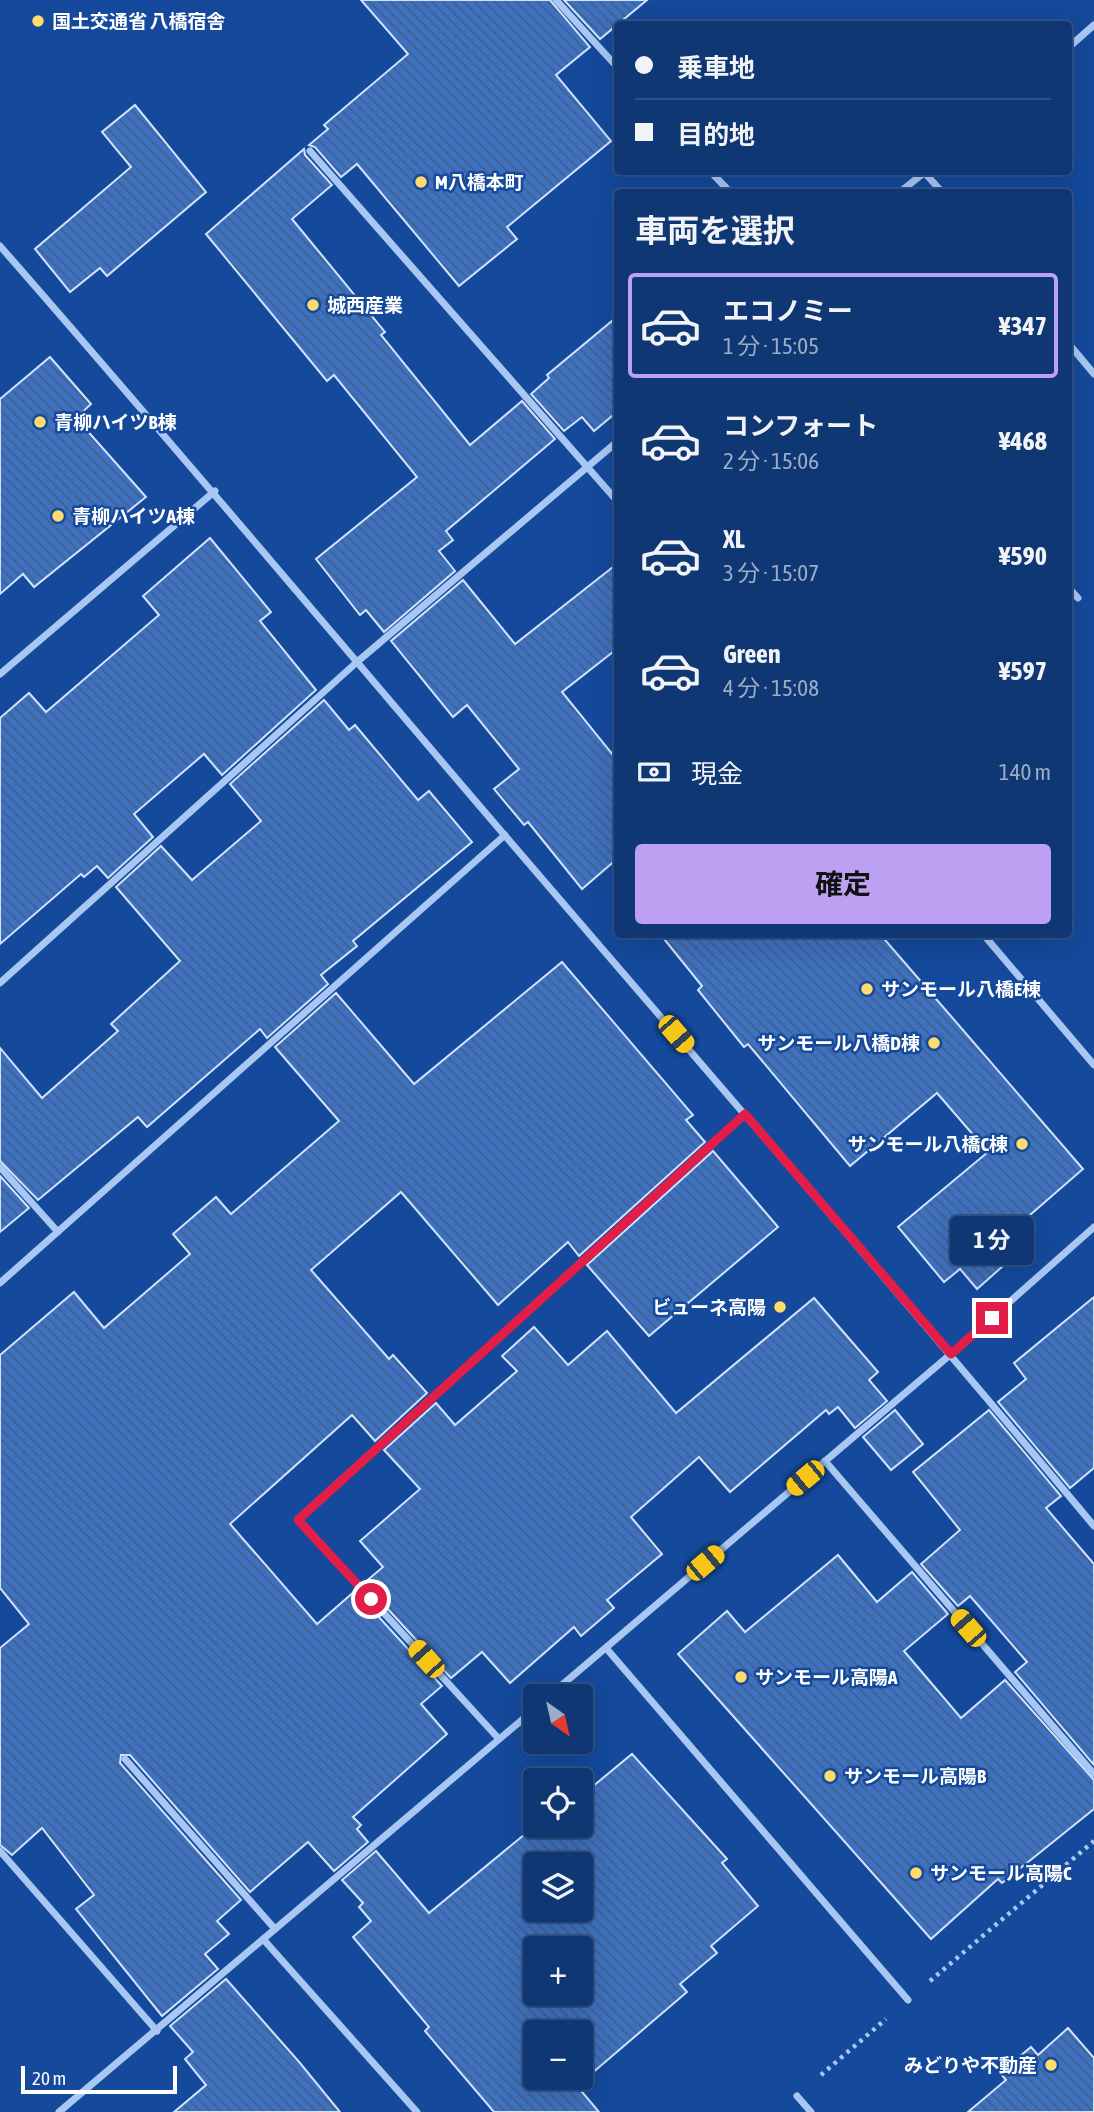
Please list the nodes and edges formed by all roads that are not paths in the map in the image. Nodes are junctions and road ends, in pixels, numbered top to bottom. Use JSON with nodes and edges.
{"nodes":[{"id":1,"x":556,"y":0,"type":"edge"},
{"id":2,"x":1094,"y":25,"type":"edge"},
{"id":3,"x":1072,"y":44,"type":"edge"},
{"id":4,"x":614,"y":64,"type":"edge"},
{"id":5,"x":310,"y":151,"type":"dead end"},
{"id":6,"x":714,"y":175,"type":"edge"},
{"id":7,"x":920,"y":175,"type":"edge"},
{"id":8,"x":927,"y":175,"type":"edge"},
{"id":9,"x":727,"y":189,"type":"edge"},
{"id":10,"x":904,"y":189,"type":"edge"},
{"id":11,"x":939,"y":189,"type":"edge"},
{"id":12,"x":0,"y":246,"type":"edge"},
{"id":13,"x":1072,"y":348,"type":"edge"},
{"id":14,"x":1094,"y":374,"type":"edge"},
{"id":15,"x":614,"y":444,"type":"edge"},
{"id":16,"x":588,"y":467,"type":"junction"},
{"id":17,"x":215,"y":491,"type":"junction"},
{"id":18,"x":614,"y":497,"type":"edge"},
{"id":19,"x":1072,"y":591,"type":"edge"},
{"id":20,"x":1078,"y":598,"type":"dead end"},
{"id":21,"x":357,"y":662,"type":"junction"},
{"id":22,"x":0,"y":674,"type":"edge"},
{"id":23,"x":505,"y":835,"type":"junction"},
{"id":24,"x":986,"y":938,"type":"edge"},
{"id":25,"x":0,"y":983,"type":"edge"},
{"id":26,"x":1094,"y":1065,"type":"edge"},
{"id":27,"x":745,"y":1114,"type":"junction"},
{"id":28,"x":0,"y":1167,"type":"edge"},
{"id":29,"x":1094,"y":1227,"type":"edge"},
{"id":30,"x":58,"y":1232,"type":"junction"},
{"id":31,"x":0,"y":1283,"type":"edge"},
{"id":32,"x":951,"y":1354,"type":"junction"},
{"id":33,"x":825,"y":1461,"type":"junction"},
{"id":34,"x":1094,"y":1526,"type":"edge"},
{"id":35,"x":606,"y":1648,"type":"junction"},
{"id":36,"x":564,"y":1684,"type":"edge"},
{"id":37,"x":523,"y":1719,"type":"edge"},
{"id":38,"x":499,"y":1739,"type":"junction"},
{"id":39,"x":125,"y":1759,"type":"dead end"},
{"id":40,"x":1094,"y":1774,"type":"edge"},
{"id":41,"x":0,"y":1851,"type":"edge"},
{"id":42,"x":275,"y":1929,"type":"junction"},
{"id":43,"x":263,"y":1940,"type":"junction"},
{"id":44,"x":908,"y":2000,"type":"road end"},
{"id":45,"x":157,"y":2031,"type":"junction"},
{"id":46,"x":797,"y":2096,"type":"road end"},
{"id":47,"x":59,"y":2112,"type":"edge"},
{"id":48,"x":417,"y":2112,"type":"edge"},
{"id":49,"x":811,"y":2112,"type":"edge"}],
"edges":[{"from":1,"to":4,"type":"street"},
{"from":2,"to":3,"type":"street"},
{"from":5,"to":16,"type":"street"},
{"from":6,"to":9,"type":"street"},
{"from":7,"to":10,"type":"street"},
{"from":8,"to":11,"type":"street"},
{"from":12,"to":17,"type":"street"},
{"from":13,"to":14,"type":"street"},
{"from":15,"to":16,"type":"street"},
{"from":16,"to":18,"type":"street"},
{"from":16,"to":21,"type":"street"},
{"from":17,"to":21,"type":"street"},
{"from":17,"to":22,"type":"street"},
{"from":19,"to":20,"type":"street"},
{"from":21,"to":23,"type":"street"},
{"from":21,"to":25,"type":"street"},
{"from":23,"to":27,"type":"street"},
{"from":23,"to":30,"type":"street"},
{"from":24,"to":26,"type":"street"},
{"from":27,"to":32,"type":"street"},
{"from":27,"to":38,"type":"street"},
{"from":28,"to":30,"type":"street"},
{"from":29,"to":32,"type":"street"},
{"from":30,"to":31,"type":"street"},
{"from":32,"to":33,"type":"street"},
{"from":32,"to":34,"type":"street"},
{"from":33,"to":35,"type":"street"},
{"from":33,"to":40,"type":"street"},
{"from":35,"to":36,"type":"street"},
{"from":35,"to":44,"type":"street"},
{"from":37,"to":38,"type":"street"},
{"from":38,"to":42,"type":"street"},
{"from":39,"to":42,"type":"street"},
{"from":41,"to":45,"type":"street"},
{"from":42,"to":43,"type":"street"},
{"from":43,"to":45,"type":"street"},
{"from":43,"to":48,"type":"street"},
{"from":45,"to":47,"type":"street"},
{"from":46,"to":49,"type":"street"}]}
